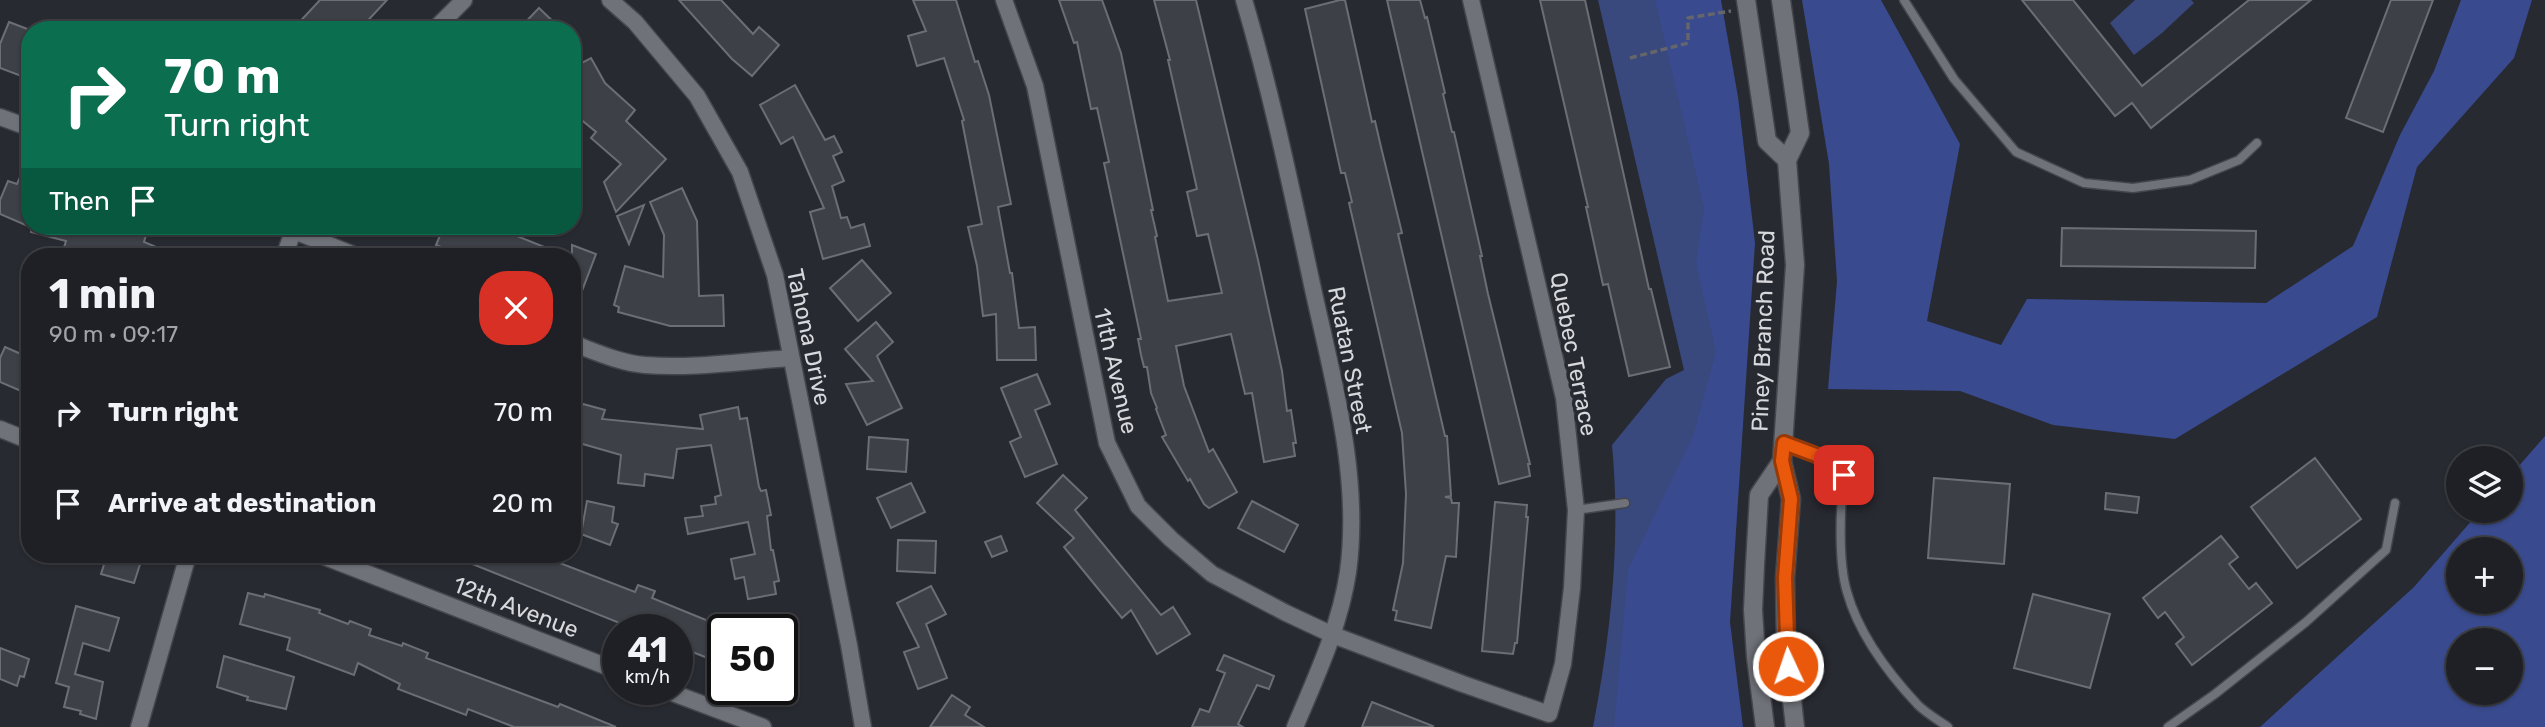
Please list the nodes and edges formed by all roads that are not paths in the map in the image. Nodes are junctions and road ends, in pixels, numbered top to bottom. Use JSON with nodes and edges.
{"nodes":[{"id":1,"x":464,"y":0,"type":"edge"},
{"id":2,"x":610,"y":0,"type":"edge"},
{"id":3,"x":1004,"y":0,"type":"edge"},
{"id":4,"x":1244,"y":0,"type":"edge"},
{"id":5,"x":1471,"y":0,"type":"edge"},
{"id":6,"x":1781,"y":0,"type":"edge"},
{"id":7,"x":1904,"y":0,"type":"edge"},
{"id":8,"x":1739,"y":5,"type":"edge"},
{"id":9,"x":443,"y":21,"type":"edge"},
{"id":10,"x":0,"y":117,"type":"edge"},
{"id":11,"x":21,"y":125,"type":"edge"},
{"id":12,"x":2257,"y":143,"type":"dead end"},
{"id":13,"x":1787,"y":160,"type":"junction"},
{"id":14,"x":308,"y":235,"type":"edge"},
{"id":15,"x":338,"y":248,"type":"edge"},
{"id":16,"x":581,"y":346,"type":"edge"},
{"id":17,"x":792,"y":358,"type":"junction"},
{"id":18,"x":0,"y":429,"type":"edge"},
{"id":19,"x":21,"y":437,"type":"edge"},
{"id":20,"x":1783,"y":452,"type":"junction"},
{"id":21,"x":1625,"y":503,"type":"dead end"},
{"id":22,"x":2395,"y":503,"type":"dead end"},
{"id":23,"x":1576,"y":510,"type":"junction"},
{"id":24,"x":186,"y":563,"type":"edge"},
{"id":25,"x":341,"y":563,"type":"edge"},
{"id":26,"x":1333,"y":635,"type":"junction"},
{"id":27,"x":602,"y":665,"type":"edge"},
{"id":28,"x":1462,"y":684,"type":"joint"},
{"id":29,"x":693,"y":701,"type":"edge"},
{"id":30,"x":1551,"y":720,"type":"edge"},
{"id":31,"x":139,"y":727,"type":"edge"},
{"id":32,"x":763,"y":727,"type":"edge"},
{"id":33,"x":863,"y":727,"type":"edge"},
{"id":34,"x":1295,"y":727,"type":"edge"},
{"id":35,"x":1766,"y":727,"type":"edge"},
{"id":36,"x":1795,"y":727,"type":"edge"},
{"id":37,"x":1948,"y":727,"type":"edge"},
{"id":38,"x":2168,"y":727,"type":"edge"}],
"edges":[{"from":1,"to":9,"type":"street"},
{"from":2,"to":17,"type":"street","name":"Tahona Drive"},
{"from":3,"to":26,"type":"street","name":"11th Avenue"},
{"from":4,"to":26,"type":"street","name":"Ruatan Street"},
{"from":5,"to":23,"type":"street","name":"Quebec Terrace"},
{"from":6,"to":13,"type":"main road","name":"Piney Branch Road"},
{"from":7,"to":12,"type":"lane"},
{"from":8,"to":13,"type":"main road"},
{"from":10,"to":11,"type":"street"},
{"from":13,"to":20,"type":"main road","name":"Piney Branch Road"},
{"from":14,"to":15,"type":"street"},
{"from":16,"to":17,"type":"street"},
{"from":17,"to":33,"type":"street","name":"Tahona Drive"},
{"from":18,"to":19,"type":"street"},
{"from":20,"to":35,"type":"main road","name":"Piney Branch Road"},
{"from":20,"to":36,"type":"main road","name":"Piney Branch Road"},
{"from":20,"to":37,"type":"lane"},
{"from":21,"to":23,"type":"lane"},
{"from":22,"to":38,"type":"lane"},
{"from":23,"to":30,"type":"street","name":"Quebec Terrace"},
{"from":24,"to":31,"type":"street"},
{"from":25,"to":27,"type":"street","name":"12th Avenue"},
{"from":26,"to":28,"type":"street","name":"11th Avenue"},
{"from":26,"to":34,"type":"street","name":"Ruatan Street"},
{"from":28,"to":30,"type":"street","name":"Quebec Terrace"},
{"from":29,"to":32,"type":"street"}]}
